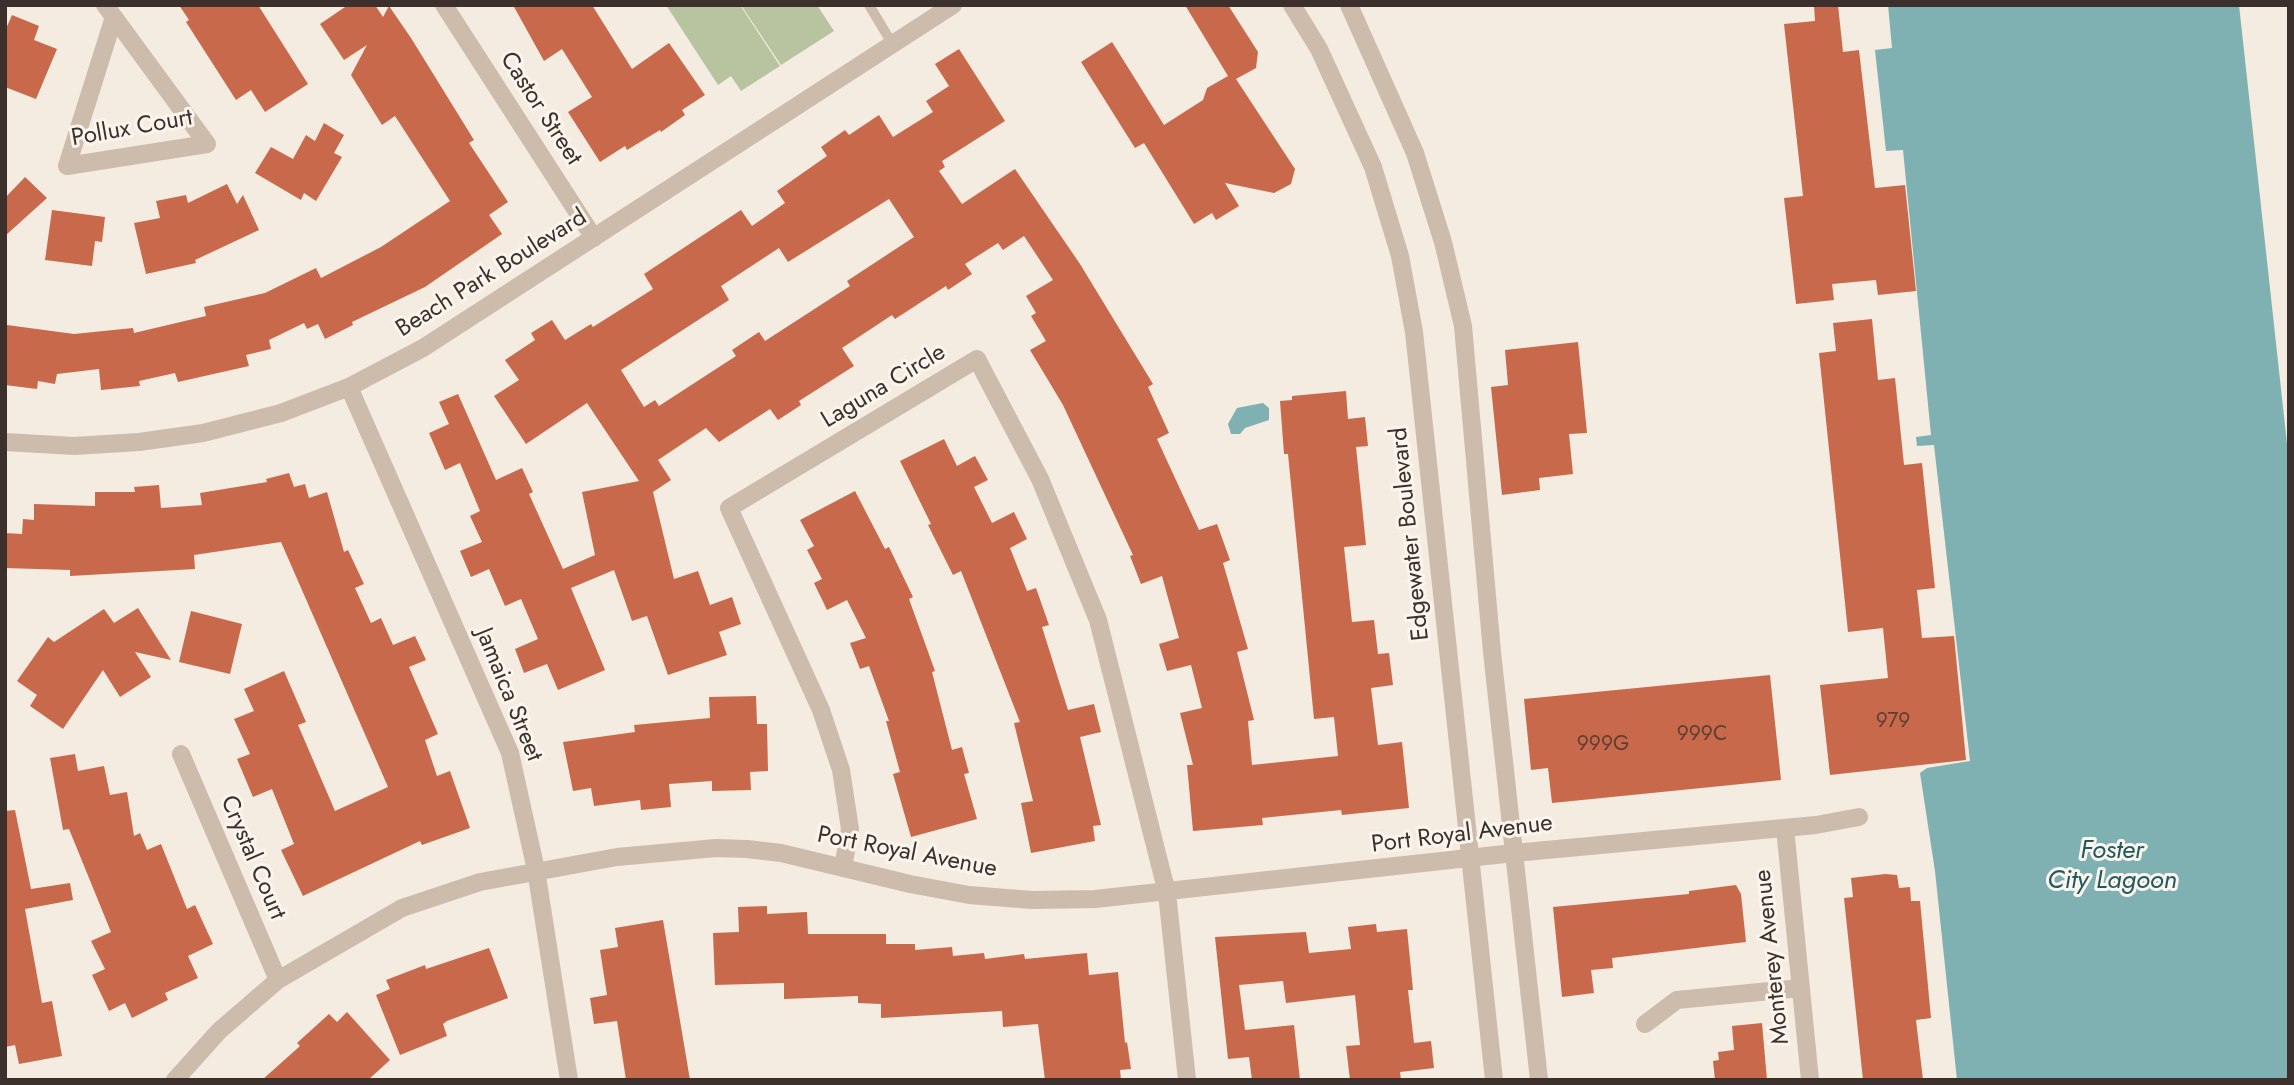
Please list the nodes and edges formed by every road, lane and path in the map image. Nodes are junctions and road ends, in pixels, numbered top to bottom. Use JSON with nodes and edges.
{"nodes":[{"id":1,"x":444,"y":5,"type":"edge"},
{"id":2,"x":869,"y":5,"type":"edge"},
{"id":3,"x":953,"y":5,"type":"edge"},
{"id":4,"x":1292,"y":5,"type":"edge"},
{"id":5,"x":1349,"y":5,"type":"edge"},
{"id":6,"x":109,"y":11,"type":"edge"},
{"id":7,"x":893,"y":45,"type":"junction"},
{"id":8,"x":594,"y":238,"type":"junction"},
{"id":9,"x":349,"y":387,"type":"junction"},
{"id":10,"x":5,"y":442,"type":"edge"},
{"id":11,"x":181,"y":754,"type":"dead end"},
{"id":12,"x":1859,"y":817,"type":"dead end"},
{"id":13,"x":1785,"y":828,"type":"junction"},
{"id":14,"x":1514,"y":853,"type":"junction"},
{"id":15,"x":1471,"y":859,"type":"junction"},
{"id":16,"x":843,"y":867,"type":"junction"},
{"id":17,"x":536,"y":870,"type":"junction"},
{"id":18,"x":1167,"y":893,"type":"junction"},
{"id":19,"x":278,"y":980,"type":"junction"},
{"id":20,"x":1801,"y":988,"type":"junction"},
{"id":21,"x":1645,"y":1024,"type":"dead end"},
{"id":22,"x":175,"y":1080,"type":"edge"},
{"id":23,"x":569,"y":1080,"type":"edge"},
{"id":24,"x":1187,"y":1080,"type":"edge"},
{"id":25,"x":1494,"y":1080,"type":"edge"},
{"id":26,"x":1539,"y":1080,"type":"edge"},
{"id":27,"x":1811,"y":1080,"type":"edge"}],
"edges":[{"from":1,"to":8,"type":"street","name":"Castor Street"},
{"from":2,"to":7,"type":"lane"},
{"from":3,"to":7,"type":"street","name":"Beach Park Boulevard"},
{"from":4,"to":15,"type":"street","name":"Edgewater Boulevard"},
{"from":5,"to":14,"type":"street"},
{"from":6,"to":6,"type":"street","name":"Pollux Court"},
{"from":7,"to":8,"type":"street","name":"Beach Park Boulevard"},
{"from":8,"to":9,"type":"street","name":"Beach Park Boulevard"},
{"from":9,"to":10,"type":"street","name":"Beach Park Boulevard"},
{"from":9,"to":17,"type":"street","name":"Jamaica Street"},
{"from":11,"to":19,"type":"street","name":"Crystal Court"},
{"from":12,"to":13,"type":"street","name":"Port Royal Avenue"},
{"from":13,"to":14,"type":"street","name":"Port Royal Avenue"},
{"from":13,"to":20,"type":"street","name":"Monterey Avenue"},
{"from":14,"to":15,"type":"street","name":"Port Royal Avenue"},
{"from":14,"to":26,"type":"street"},
{"from":15,"to":18,"type":"street","name":"Port Royal Avenue"},
{"from":15,"to":25,"type":"street","name":"Edgewater Boulevard"},
{"from":16,"to":17,"type":"street","name":"Port Royal Avenue"},
{"from":16,"to":18,"type":"street","name":"Port Royal Avenue"},
{"from":16,"to":18,"type":"street","name":"Laguna Circle"},
{"from":17,"to":19,"type":"street","name":"Port Royal Avenue"},
{"from":17,"to":23,"type":"street","name":"Jamaica Street"},
{"from":18,"to":24,"type":"street"},
{"from":19,"to":22,"type":"street","name":"Port Royal Avenue"},
{"from":20,"to":21,"type":"street"},
{"from":20,"to":27,"type":"street","name":"Monterey Avenue"}]}
